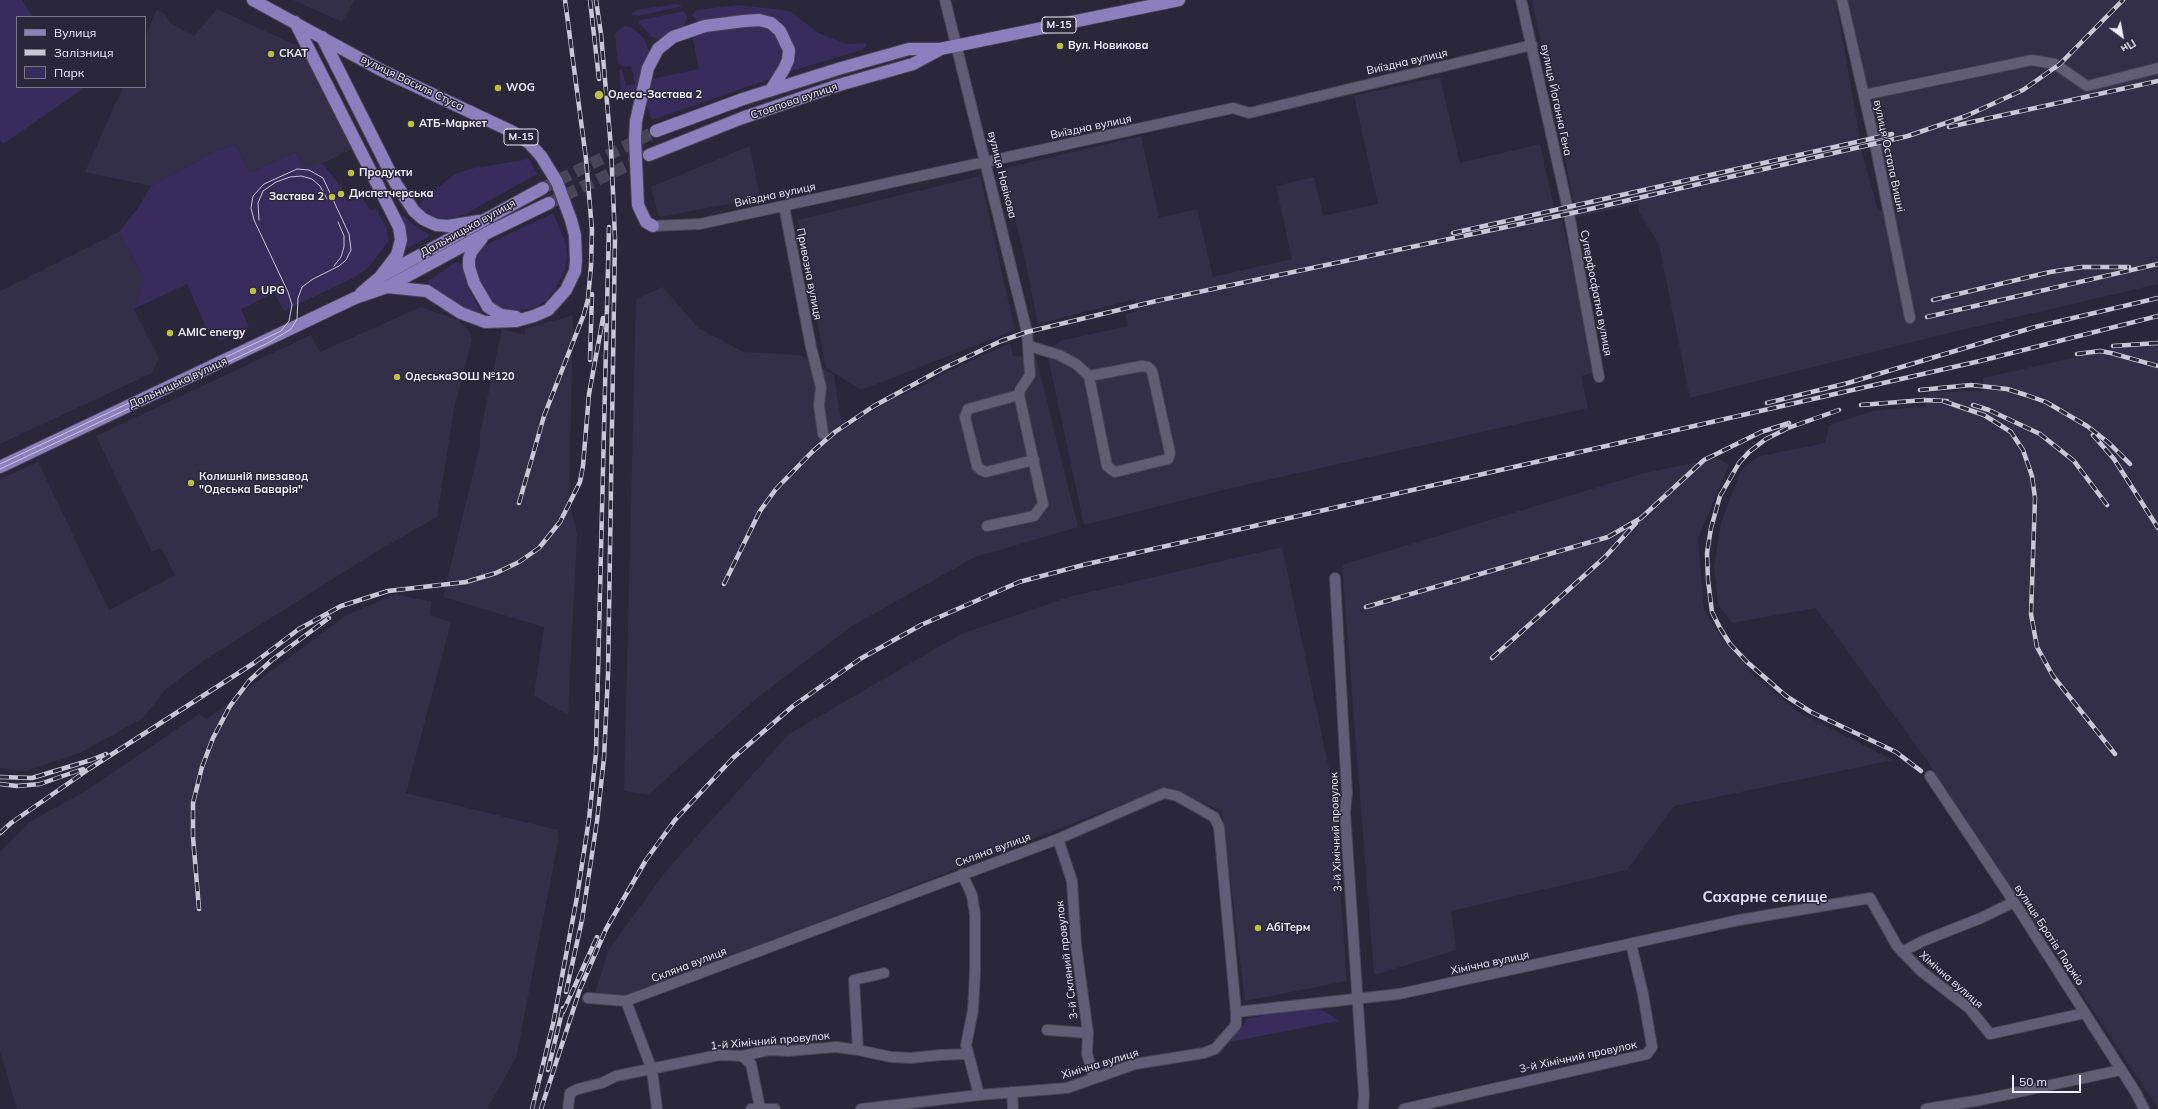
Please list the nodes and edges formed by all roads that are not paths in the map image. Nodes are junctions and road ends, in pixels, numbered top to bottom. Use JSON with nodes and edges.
{"nodes":[{"id":1,"x":253,"y":0,"type":"edge"},
{"id":2,"x":945,"y":0,"type":"edge"},
{"id":3,"x":1179,"y":0,"type":"edge"},
{"id":4,"x":1521,"y":0,"type":"edge"},
{"id":5,"x":1842,"y":0,"type":"edge"},
{"id":6,"x":295,"y":22,"type":"junction"},
{"id":7,"x":322,"y":37,"type":"junction"},
{"id":8,"x":1532,"y":45,"type":"junction"},
{"id":9,"x":957,"y":46,"type":"junction"},
{"id":10,"x":940,"y":50,"type":"junction"},
{"id":11,"x":2158,"y":68,"type":"edge"},
{"id":12,"x":771,"y":90,"type":"junction"},
{"id":13,"x":1864,"y":95,"type":"junction"},
{"id":14,"x":656,"y":131,"type":"tunnel mouth"},
{"id":15,"x":649,"y":155,"type":"tunnel mouth"},
{"id":16,"x":986,"y":161,"type":"junction"},
{"id":17,"x":543,"y":188,"type":"tunnel mouth"},
{"id":18,"x":549,"y":203,"type":"tunnel mouth"},
{"id":19,"x":784,"y":206,"type":"junction"},
{"id":20,"x":1568,"y":210,"type":"joint"},
{"id":21,"x":479,"y":221,"type":"junction"},
{"id":22,"x":653,"y":226,"type":"joint"},
{"id":23,"x":485,"y":234,"type":"junction"},
{"id":24,"x":383,"y":282,"type":"junction"},
{"id":25,"x":1910,"y":318,"type":"dead end"},
{"id":26,"x":525,"y":319,"type":"junction"},
{"id":27,"x":1029,"y":346,"type":"junction"},
{"id":28,"x":1089,"y":376,"type":"junction"},
{"id":29,"x":1599,"y":377,"type":"dead end"},
{"id":30,"x":1019,"y":395,"type":"junction"},
{"id":31,"x":823,"y":434,"type":"dead end"},
{"id":32,"x":1034,"y":460,"type":"junction"},
{"id":33,"x":0,"y":466,"type":"edge"},
{"id":34,"x":987,"y":526,"type":"dead end"},
{"id":35,"x":1335,"y":578,"type":"dead end"},
{"id":36,"x":1930,"y":776,"type":"dead end"},
{"id":37,"x":1058,"y":839,"type":"junction"},
{"id":38,"x":962,"y":874,"type":"junction"},
{"id":39,"x":2014,"y":902,"type":"junction"},
{"id":40,"x":1631,"y":944,"type":"junction"},
{"id":41,"x":1902,"y":952,"type":"junction"},
{"id":42,"x":884,"y":973,"type":"dead end"},
{"id":43,"x":588,"y":998,"type":"dead end"},
{"id":44,"x":1358,"y":998,"type":"junction"},
{"id":45,"x":626,"y":1001,"type":"junction"},
{"id":46,"x":1236,"y":1012,"type":"junction"},
{"id":47,"x":2085,"y":1013,"type":"junction"},
{"id":48,"x":1047,"y":1030,"type":"dead end"},
{"id":49,"x":1088,"y":1033,"type":"junction"},
{"id":50,"x":858,"y":1050,"type":"junction"},
{"id":51,"x":968,"y":1054,"type":"junction"},
{"id":52,"x":742,"y":1056,"type":"junction"},
{"id":53,"x":652,"y":1070,"type":"junction"},
{"id":54,"x":2122,"y":1070,"type":"junction"},
{"id":55,"x":1094,"y":1078,"type":"junction"},
{"id":56,"x":1012,"y":1092,"type":"junction"},
{"id":57,"x":979,"y":1095,"type":"junction"},
{"id":58,"x":756,"y":1108,"type":"edge"},
{"id":59,"x":568,"y":1109,"type":"edge"},
{"id":60,"x":657,"y":1109,"type":"edge"},
{"id":61,"x":775,"y":1109,"type":"edge"},
{"id":62,"x":861,"y":1109,"type":"edge"},
{"id":63,"x":1013,"y":1109,"type":"edge"},
{"id":64,"x":1363,"y":1109,"type":"edge"},
{"id":65,"x":1404,"y":1109,"type":"edge"},
{"id":66,"x":1926,"y":1109,"type":"edge"},
{"id":67,"x":2144,"y":1109,"type":"edge"}],
"edges":[{"from":1,"to":6,"type":"main road","name":"вулиця Василя Стуса","number":"М-15"},
{"from":2,"to":9,"type":"street","name":"вулиця Новікова"},
{"from":3,"to":9,"type":"main road","name":"Стовпова вулиця","number":"М-15"},
{"from":4,"to":8,"type":"street","name":"вулиця Йоганна Гена"},
{"from":5,"to":13,"type":"street","name":"вулиця Остапа Вишні"},
{"from":6,"to":7,"type":"main road","name":"вулиця Василя Стуса","number":"М-15"},
{"from":6,"to":24,"type":"main road"},
{"from":7,"to":21,"type":"main road"},
{"from":7,"to":26,"type":"main road","name":"вулиця Василя Стуса","number":"М-15"},
{"from":8,"to":16,"type":"street","name":"Виїздна вулиця"},
{"from":8,"to":20,"type":"street","name":"вулиця Йоганна Гена"},
{"from":9,"to":10,"type":"main road","name":"Стовпова вулиця","number":"М-15"},
{"from":9,"to":16,"type":"street","name":"вулиця Новікова"},
{"from":10,"to":12,"type":"main road","name":"Стовпова вулиця","number":"М-15"},
{"from":10,"to":15,"type":"main road","name":"Стовпова вулиця","number":"М-15"},
{"from":11,"to":13,"type":"street"},
{"from":12,"to":14,"type":"main road","name":"Стовпова вулиця","number":"М-15"},
{"from":12,"to":22,"type":"main road"},
{"from":13,"to":25,"type":"street","name":"вулиця Остапа Вишні"},
{"from":16,"to":19,"type":"street","name":"Виїздна вулиця"},
{"from":16,"to":27,"type":"street","name":"вулиця Новікова"},
{"from":17,"to":21,"type":"main road","name":"Дальницька вулиця"},
{"from":18,"to":23,"type":"main road","name":"Дальницька вулиця"},
{"from":19,"to":22,"type":"street","name":"Виїздна вулиця"},
{"from":19,"to":31,"type":"street","name":"Привозна вулиця"},
{"from":20,"to":29,"type":"street","name":"Суперфосфатна вулиця"},
{"from":21,"to":24,"type":"main road","name":"Дальницька вулиця"},
{"from":23,"to":24,"type":"main road","name":"Дальницька вулиця"},
{"from":23,"to":26,"type":"main road"},
{"from":24,"to":26,"type":"main road","name":"вулиця Василя Стуса"},
{"from":24,"to":33,"type":"main road","name":"Дальницька вулиця"},
{"from":27,"to":28,"type":"street"},
{"from":27,"to":30,"type":"street","name":"вулиця Новікова"},
{"from":28,"to":28,"type":"street"},
{"from":30,"to":32,"type":"street"},
{"from":30,"to":32,"type":"street"},
{"from":32,"to":34,"type":"street"},
{"from":35,"to":44,"type":"street","name":"3-й Хімічний провулок"},
{"from":36,"to":39,"type":"street","name":"вулиця Братів Поджіо"},
{"from":37,"to":38,"type":"street","name":"Скляна вулиця"},
{"from":37,"to":46,"type":"street","name":"Скляна вулиця"},
{"from":37,"to":49,"type":"street","name":"3-й Скляний провулок"},
{"from":38,"to":45,"type":"street","name":"Скляна вулиця"},
{"from":38,"to":51,"type":"street"},
{"from":39,"to":41,"type":"street"},
{"from":39,"to":47,"type":"street","name":"вулиця Братів Поджіо"},
{"from":40,"to":41,"type":"street","name":"Хімічна вулиця"},
{"from":40,"to":44,"type":"street","name":"Хімічна вулиця"},
{"from":40,"to":65,"type":"street","name":"3-й Хімічний провулок"},
{"from":41,"to":47,"type":"street","name":"Хімічна вулиця"},
{"from":42,"to":50,"type":"street"},
{"from":43,"to":45,"type":"street","name":"Скляна вулиця"},
{"from":44,"to":46,"type":"street","name":"Хімічна вулиця"},
{"from":44,"to":64,"type":"street","name":"3-й Хімічний провулок"},
{"from":45,"to":53,"type":"street"},
{"from":46,"to":55,"type":"street","name":"Хімічна вулиця"},
{"from":47,"to":54,"type":"street","name":"вулиця Братів Поджіо"},
{"from":48,"to":49,"type":"street"},
{"from":49,"to":55,"type":"street","name":"3-й Скляний провулок"},
{"from":50,"to":51,"type":"street","name":"1-й Хімічний провулок"},
{"from":50,"to":52,"type":"street","name":"1-й Хімічний провулок"},
{"from":51,"to":57,"type":"street"},
{"from":52,"to":53,"type":"street","name":"1-й Хімічний провулок"},
{"from":52,"to":58,"type":"street"},
{"from":53,"to":59,"type":"street","name":"1-й Хімічний провулок"},
{"from":53,"to":60,"type":"street"},
{"from":54,"to":66,"type":"street"},
{"from":54,"to":67,"type":"street","name":"вулиця Братів Поджіо"},
{"from":55,"to":56,"type":"street","name":"Хімічна вулиця"},
{"from":56,"to":57,"type":"street","name":"Хімічна вулиця"},
{"from":56,"to":63,"type":"street"},
{"from":57,"to":62,"type":"street","name":"Хімічна вулиця"},
{"from":58,"to":61,"type":"street"}]}
